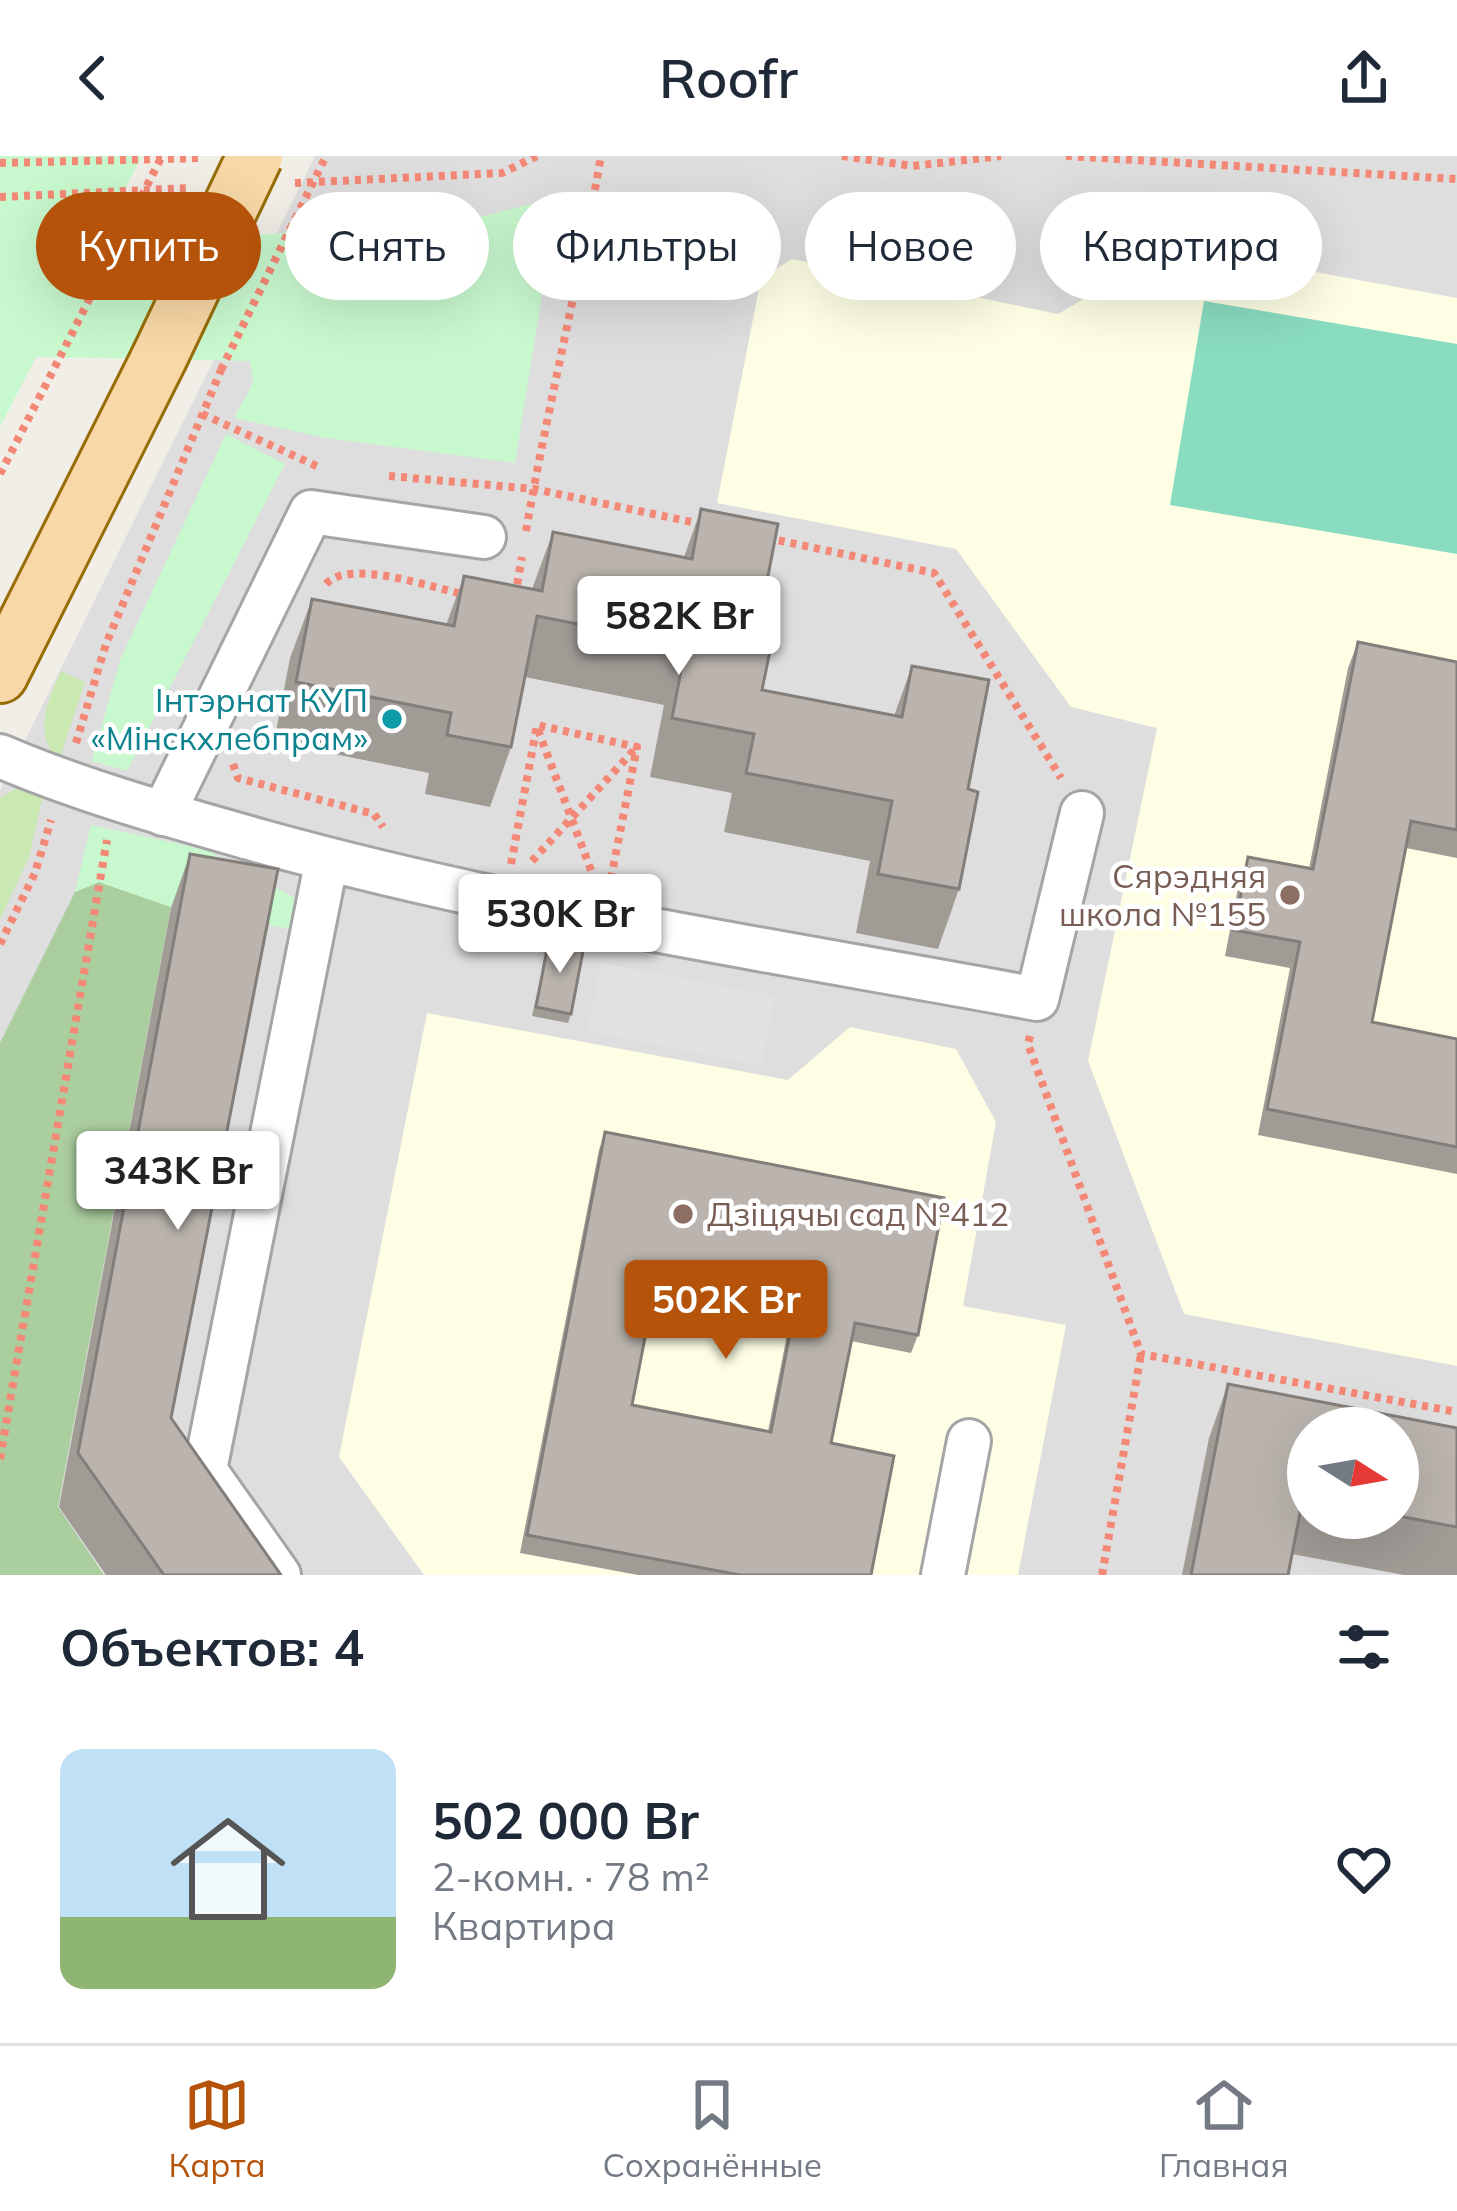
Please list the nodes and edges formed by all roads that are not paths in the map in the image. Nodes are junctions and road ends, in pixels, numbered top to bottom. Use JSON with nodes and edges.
{"nodes":[{"id":1,"x":231,"y":157,"type":"edge"},
{"id":2,"x":484,"y":537,"type":"dead end"},
{"id":3,"x":0,"y":674,"type":"edge"},
{"id":4,"x":0,"y":756,"type":"edge"},
{"id":5,"x":1082,"y":812,"type":"road end"},
{"id":6,"x":163,"y":814,"type":"junction"},
{"id":7,"x":327,"y":860,"type":"junction"},
{"id":8,"x":969,"y":1441,"type":"dead end"},
{"id":9,"x":279,"y":1575,"type":"edge"},
{"id":10,"x":943,"y":1575,"type":"edge"}],
"edges":[{"from":1,"to":3,"type":"main road","bridge":true},
{"from":2,"to":6,"type":"lane"},
{"from":4,"to":6,"type":"lane"},
{"from":5,"to":7,"type":"lane"},
{"from":6,"to":7,"type":"lane"},
{"from":7,"to":9,"type":"lane"},
{"from":8,"to":10,"type":"lane"}]}
